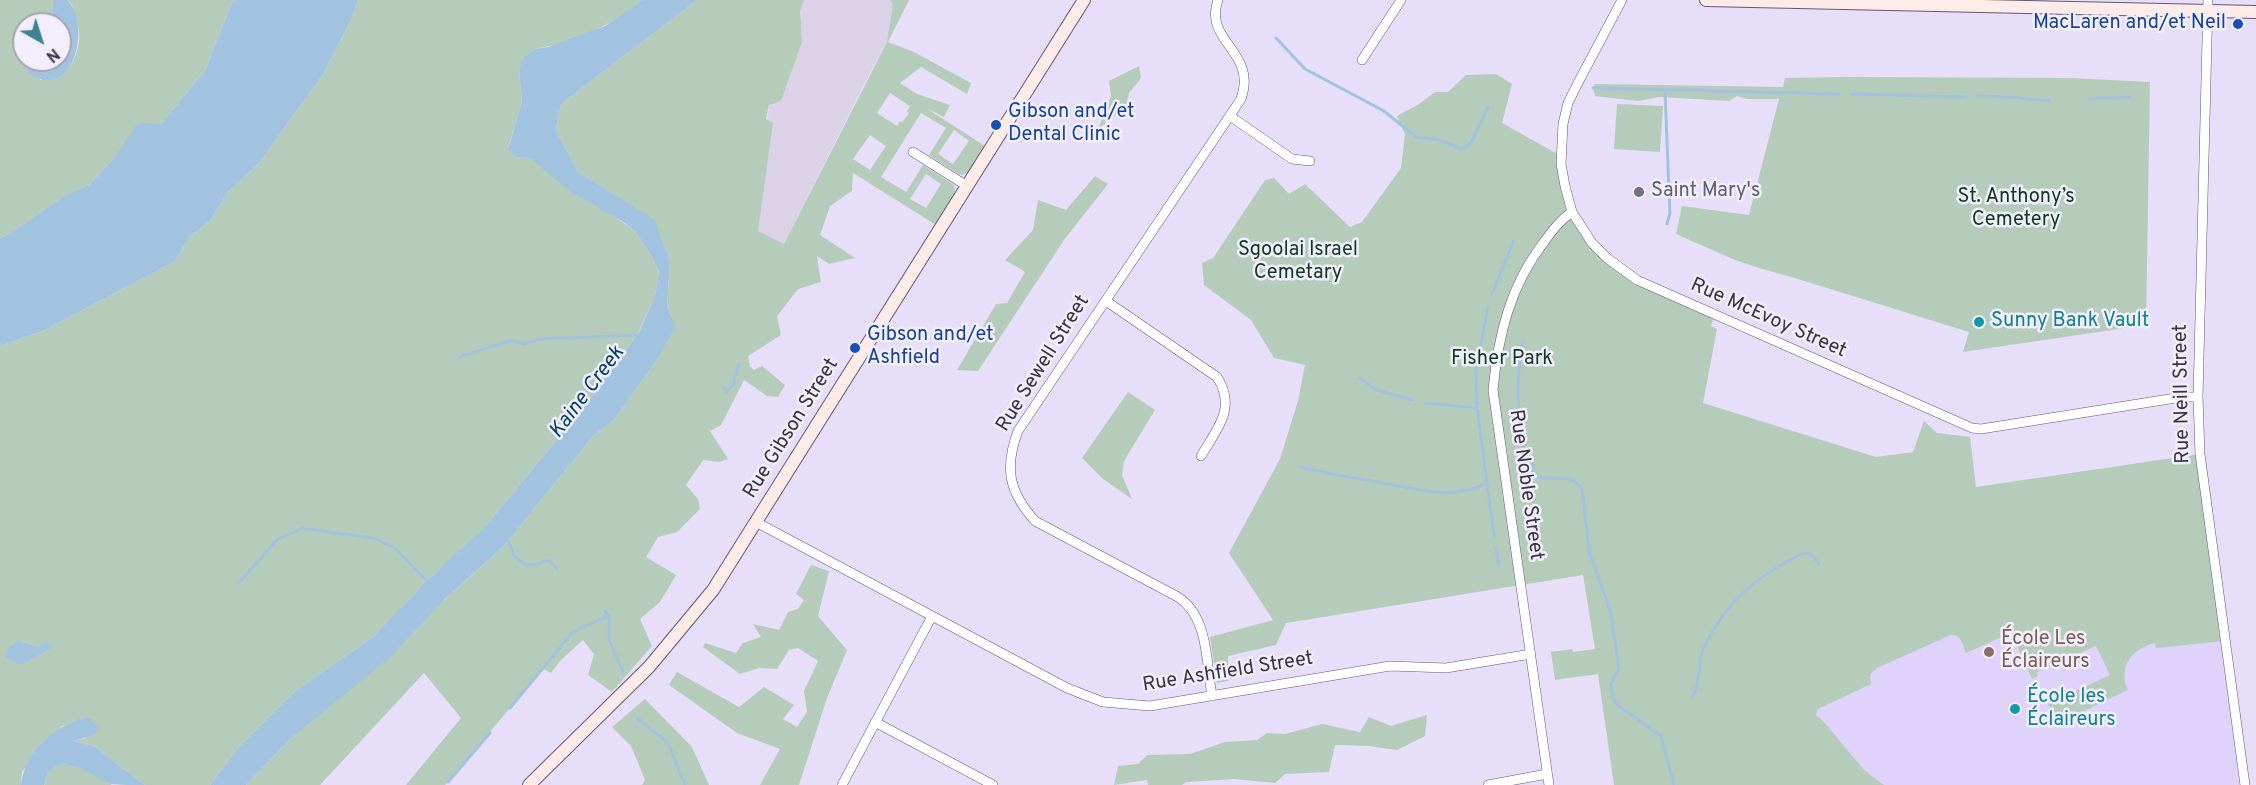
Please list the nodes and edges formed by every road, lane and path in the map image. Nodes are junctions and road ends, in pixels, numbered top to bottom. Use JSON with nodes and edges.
{"nodes":[{"id":1,"x":1084,"y":0,"type":"edge"},
{"id":2,"x":1218,"y":0,"type":"edge"},
{"id":3,"x":1401,"y":0,"type":"edge"},
{"id":4,"x":1622,"y":0,"type":"edge"},
{"id":5,"x":1706,"y":0,"type":"edge"},
{"id":6,"x":2075,"y":4,"type":"edge"},
{"id":7,"x":2209,"y":5,"type":"edge"},
{"id":8,"x":2256,"y":12,"type":"edge"},
{"id":9,"x":1362,"y":60,"type":"dead end"},
{"id":10,"x":1230,"y":116,"type":"junction"},
{"id":11,"x":913,"y":152,"type":"dead end"},
{"id":12,"x":1310,"y":161,"type":"dead end"},
{"id":13,"x":967,"y":186,"type":"junction"},
{"id":14,"x":1572,"y":212,"type":"junction"},
{"id":15,"x":1106,"y":301,"type":"junction"},
{"id":16,"x":2198,"y":397,"type":"junction"},
{"id":17,"x":1201,"y":456,"type":"dead end"},
{"id":18,"x":756,"y":522,"type":"junction"},
{"id":19,"x":932,"y":616,"type":"junction"},
{"id":20,"x":1531,"y":654,"type":"junction"},
{"id":21,"x":1212,"y":696,"type":"junction"},
{"id":22,"x":875,"y":722,"type":"junction"},
{"id":23,"x":1548,"y":774,"type":"junction"},
{"id":24,"x":530,"y":785,"type":"edge"},
{"id":25,"x":842,"y":785,"type":"edge"},
{"id":26,"x":993,"y":785,"type":"edge"},
{"id":27,"x":1488,"y":785,"type":"edge"},
{"id":28,"x":1549,"y":785,"type":"edge"},
{"id":29,"x":2245,"y":785,"type":"edge"}],
"edges":[{"from":1,"to":13,"type":"main road","name":"Rue Gibson Street"},
{"from":2,"to":10,"type":"street","name":"Rue Sewell Street"},
{"from":3,"to":9,"type":"street"},
{"from":4,"to":14,"type":"street","name":"Rue McEvoy Street"},
{"from":5,"to":6,"type":"main road"},
{"from":6,"to":7,"type":"main road"},
{"from":7,"to":8,"type":"main road"},
{"from":7,"to":16,"type":"street","name":"Rue Neill Street"},
{"from":10,"to":12,"type":"street"},
{"from":10,"to":15,"type":"street","name":"Rue Sewell Street"},
{"from":11,"to":13,"type":"street"},
{"from":13,"to":18,"type":"main road","name":"Rue Gibson Street"},
{"from":14,"to":16,"type":"street","name":"Rue McEvoy Street"},
{"from":14,"to":20,"type":"street","name":"Rue Noble Street"},
{"from":15,"to":17,"type":"street"},
{"from":15,"to":21,"type":"street","name":"Rue Sewell Street"},
{"from":16,"to":29,"type":"street","name":"Rue Neill Street"},
{"from":18,"to":19,"type":"street","name":"Rue Ashfield Street"},
{"from":18,"to":24,"type":"main road","name":"Rue Gibson Street"},
{"from":19,"to":21,"type":"street","name":"Rue Ashfield Street"},
{"from":19,"to":22,"type":"street"},
{"from":20,"to":21,"type":"street","name":"Rue Ashfield Street"},
{"from":20,"to":23,"type":"street","name":"Rue Noble Street"},
{"from":22,"to":25,"type":"street"},
{"from":22,"to":26,"type":"street"},
{"from":23,"to":27,"type":"street"},
{"from":23,"to":28,"type":"street","name":"Rue Noble Street"}]}
